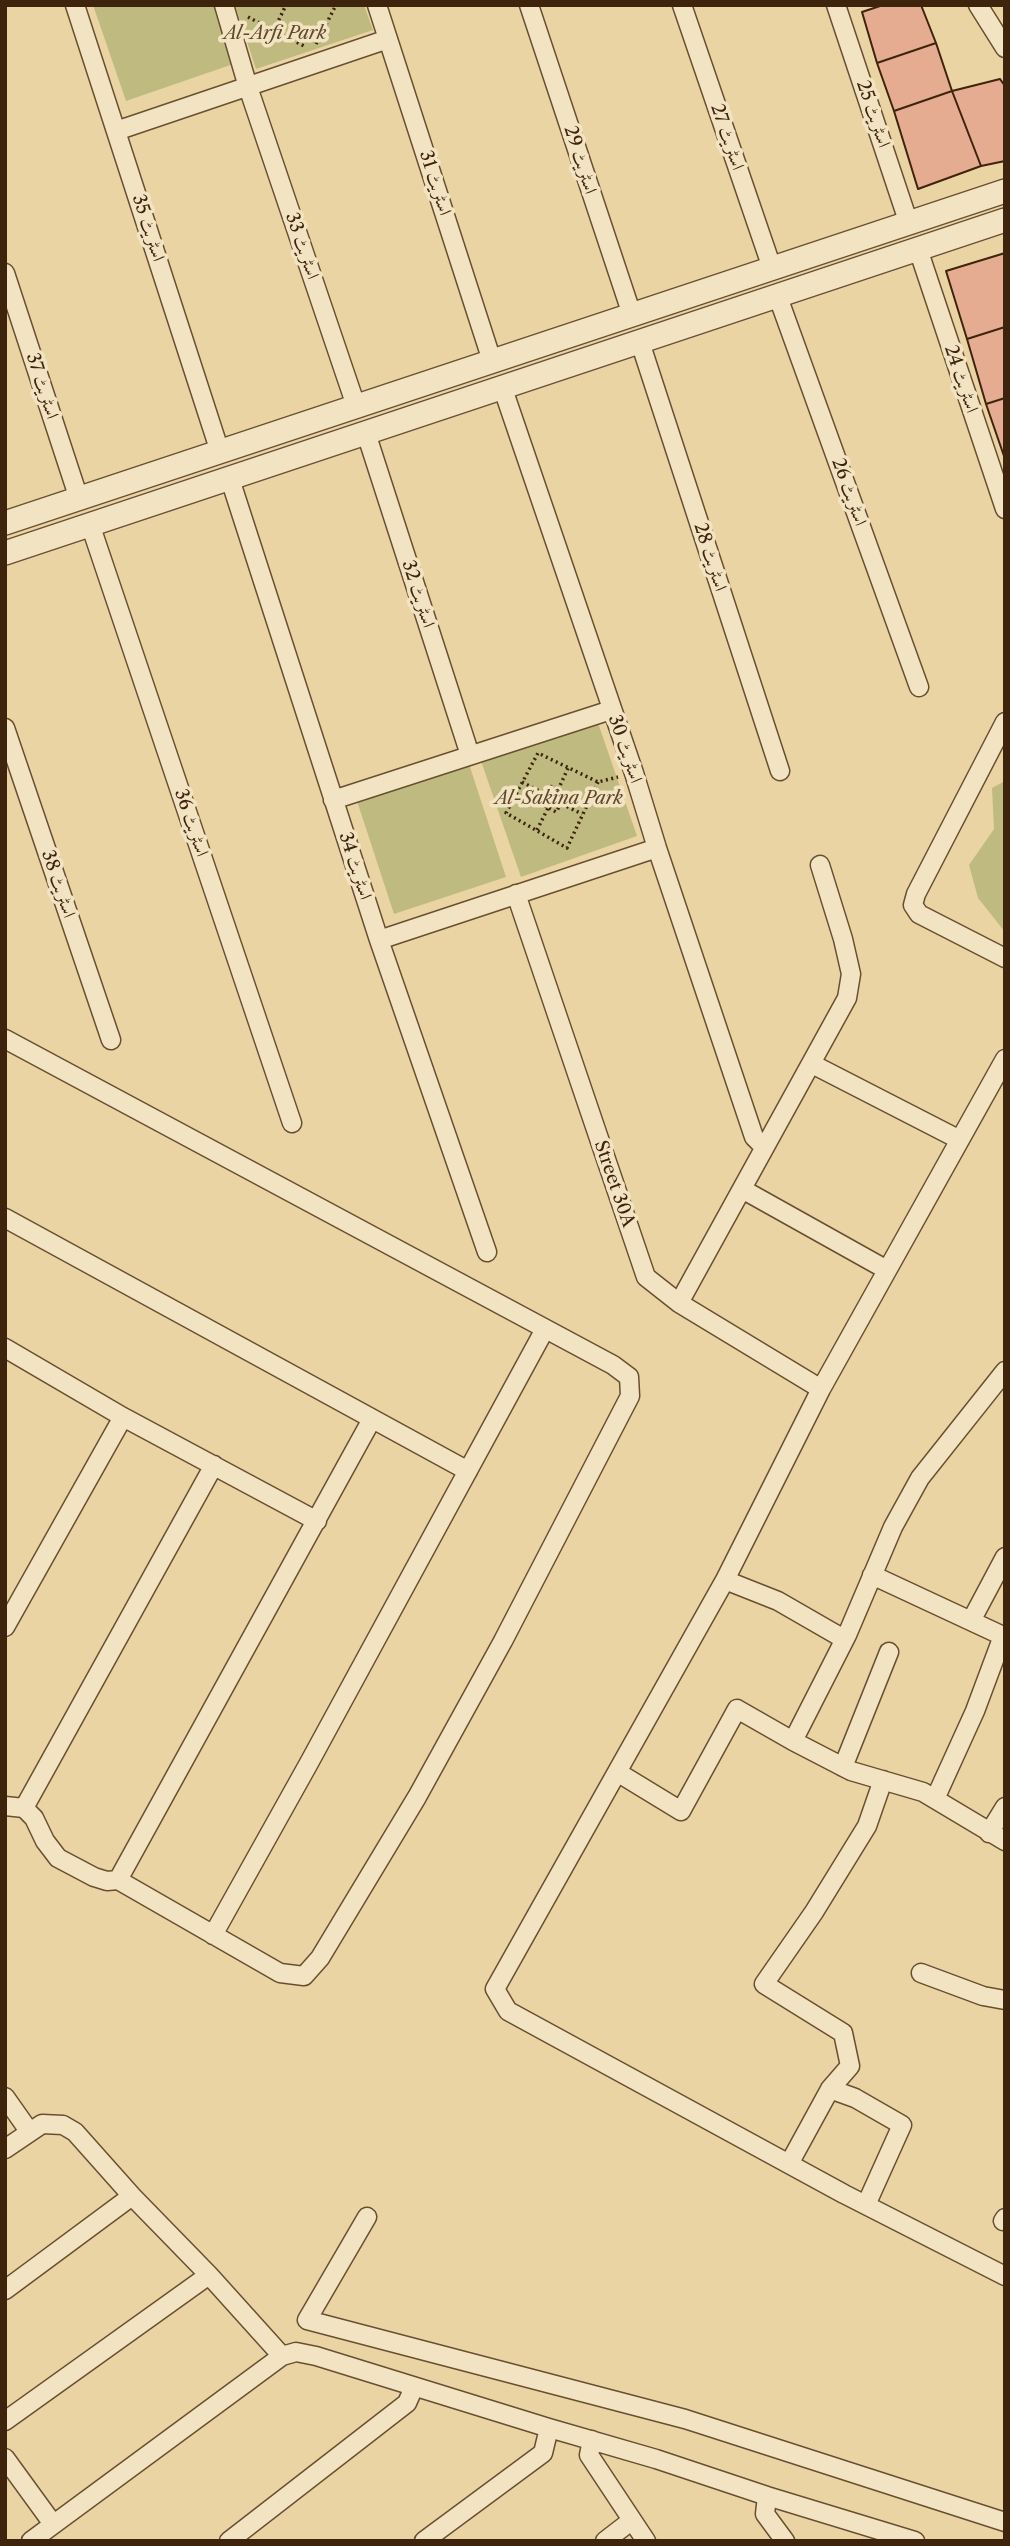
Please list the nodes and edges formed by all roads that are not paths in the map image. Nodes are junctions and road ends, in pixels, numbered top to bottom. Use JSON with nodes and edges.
{"nodes":[{"id":1,"x":75,"y":5,"type":"edge"},
{"id":2,"x":377,"y":5,"type":"edge"},
{"id":3,"x":529,"y":5,"type":"edge"},
{"id":4,"x":682,"y":5,"type":"edge"},
{"id":5,"x":836,"y":5,"type":"edge"},
{"id":6,"x":978,"y":5,"type":"edge"},
{"id":7,"x":230,"y":8,"type":"edge"},
{"id":8,"x":388,"y":40,"type":"junction"},
{"id":9,"x":1005,"y":48,"type":"edge"},
{"id":10,"x":248,"y":87,"type":"junction"},
{"id":11,"x":116,"y":131,"type":"junction"},
{"id":12,"x":1005,"y":191,"type":"edge"},
{"id":13,"x":1005,"y":220,"type":"edge"},
{"id":14,"x":909,"y":224,"type":"junction"},
{"id":15,"x":918,"y":249,"type":"junction"},
{"id":16,"x":772,"y":268,"type":"junction"},
{"id":17,"x":5,"y":273,"type":"edge"},
{"id":18,"x":778,"y":297,"type":"junction"},
{"id":19,"x":632,"y":315,"type":"junction"},
{"id":20,"x":640,"y":342,"type":"junction"},
{"id":21,"x":535,"y":346,"type":"junction"},
{"id":22,"x":492,"y":361,"type":"junction"},
{"id":23,"x":544,"y":374,"type":"junction"},
{"id":24,"x":503,"y":389,"type":"junction"},
{"id":25,"x":356,"y":406,"type":"junction"},
{"id":26,"x":366,"y":433,"type":"junction"},
{"id":27,"x":220,"y":452,"type":"junction"},
{"id":28,"x":230,"y":479,"type":"junction"},
{"id":29,"x":79,"y":499,"type":"junction"},
{"id":30,"x":1005,"y":509,"type":"edge"},
{"id":31,"x":9,"y":522,"type":"edge"},
{"id":32,"x":90,"y":524,"type":"junction"},
{"id":33,"x":13,"y":551,"type":"edge"},
{"id":34,"x":919,"y":687,"type":"dead end"},
{"id":35,"x":611,"y":710,"type":"junction"},
{"id":36,"x":1005,"y":722,"type":"edge"},
{"id":37,"x":5,"y":728,"type":"edge"},
{"id":38,"x":470,"y":755,"type":"junction"},
{"id":39,"x":780,"y":771,"type":"dead end"},
{"id":40,"x":333,"y":800,"type":"junction"},
{"id":41,"x":657,"y":848,"type":"junction"},
{"id":42,"x":820,"y":865,"type":"dead end"},
{"id":43,"x":516,"y":894,"type":"junction"},
{"id":44,"x":379,"y":940,"type":"junction"},
{"id":45,"x":1005,"y":958,"type":"edge"},
{"id":46,"x":5,"y":1040,"type":"edge"},
{"id":47,"x":111,"y":1040,"type":"dead end"},
{"id":48,"x":1005,"y":1059,"type":"edge"},
{"id":49,"x":812,"y":1064,"type":"junction"},
{"id":50,"x":292,"y":1123,"type":"dead end"},
{"id":51,"x":960,"y":1140,"type":"junction"},
{"id":52,"x":764,"y":1147,"type":"junction"},
{"id":53,"x":742,"y":1189,"type":"junction"},
{"id":54,"x":5,"y":1218,"type":"edge"},
{"id":55,"x":487,"y":1252,"type":"dead end"},
{"id":56,"x":887,"y":1270,"type":"junction"},
{"id":57,"x":678,"y":1303,"type":"junction"},
{"id":58,"x":545,"y":1329,"type":"junction"},
{"id":59,"x":5,"y":1348,"type":"edge"},
{"id":60,"x":1005,"y":1371,"type":"edge"},
{"id":61,"x":821,"y":1389,"type":"junction"},
{"id":62,"x":123,"y":1417,"type":"junction"},
{"id":63,"x":372,"y":1419,"type":"junction"},
{"id":64,"x":214,"y":1465,"type":"junction"},
{"id":65,"x":468,"y":1471,"type":"junction"},
{"id":66,"x":317,"y":1521,"type":"junction"},
{"id":67,"x":1005,"y":1557,"type":"edge"},
{"id":68,"x":872,"y":1575,"type":"junction"},
{"id":69,"x":725,"y":1580,"type":"junction"},
{"id":70,"x":971,"y":1621,"type":"junction"},
{"id":71,"x":5,"y":1627,"type":"edge"},
{"id":72,"x":1004,"y":1637,"type":"edge"},
{"id":73,"x":844,"y":1639,"type":"junction"},
{"id":74,"x":889,"y":1652,"type":"dead end"},
{"id":75,"x":793,"y":1741,"type":"junction"},
{"id":76,"x":843,"y":1767,"type":"junction"},
{"id":77,"x":617,"y":1772,"type":"junction"},
{"id":78,"x":883,"y":1780,"type":"junction"},
{"id":79,"x":936,"y":1799,"type":"junction"},
{"id":80,"x":5,"y":1806,"type":"edge"},
{"id":81,"x":1005,"y":1807,"type":"edge"},
{"id":82,"x":24,"y":1808,"type":"junction"},
{"id":83,"x":997,"y":1837,"type":"edge"},
{"id":84,"x":118,"y":1880,"type":"junction"},
{"id":85,"x":213,"y":1935,"type":"junction"},
{"id":86,"x":921,"y":1973,"type":"dead end"},
{"id":87,"x":1005,"y":2000,"type":"edge"},
{"id":88,"x":831,"y":2089,"type":"junction"},
{"id":89,"x":5,"y":2097,"type":"edge"},
{"id":90,"x":29,"y":2132,"type":"junction"},
{"id":91,"x":5,"y":2150,"type":"edge"},
{"id":92,"x":789,"y":2164,"type":"junction"},
{"id":93,"x":132,"y":2196,"type":"junction"},
{"id":94,"x":866,"y":2205,"type":"junction"},
{"id":95,"x":367,"y":2217,"type":"dead end"},
{"id":96,"x":209,"y":2275,"type":"junction"},
{"id":97,"x":1005,"y":2276,"type":"edge"},
{"id":98,"x":5,"y":2290,"type":"edge"},
{"id":99,"x":282,"y":2356,"type":"junction"},
{"id":100,"x":414,"y":2387,"type":"junction"},
{"id":101,"x":5,"y":2421,"type":"edge"},
{"id":102,"x":549,"y":2428,"type":"junction"},
{"id":103,"x":592,"y":2440,"type":"junction"},
{"id":104,"x":5,"y":2458,"type":"edge"},
{"id":105,"x":767,"y":2496,"type":"junction"},
{"id":106,"x":631,"y":2521,"type":"junction"},
{"id":107,"x":1005,"y":2522,"type":"edge"},
{"id":108,"x":53,"y":2524,"type":"junction"},
{"id":109,"x":31,"y":2541,"type":"edge"},
{"id":110,"x":229,"y":2541,"type":"edge"},
{"id":111,"x":424,"y":2541,"type":"edge"},
{"id":112,"x":605,"y":2541,"type":"edge"},
{"id":113,"x":646,"y":2541,"type":"edge"},
{"id":114,"x":785,"y":2541,"type":"edge"},
{"id":115,"x":915,"y":2541,"type":"edge"}],
"edges":[{"from":1,"to":11,"type":"street","name":"اسٹریٹ 35"},
{"from":2,"to":8,"type":"street","name":"اسٹریٹ 31"},
{"from":3,"to":19,"type":"street","name":"اسٹریٹ 29"},
{"from":4,"to":16,"type":"street","name":"اسٹریٹ 27"},
{"from":5,"to":14,"type":"street","name":"اسٹریٹ 25"},
{"from":6,"to":9,"type":"street"},
{"from":7,"to":10,"type":"street","name":"اسٹریٹ 33"},
{"from":8,"to":10,"type":"street"},
{"from":8,"to":22,"type":"street","name":"اسٹریٹ 31"},
{"from":10,"to":11,"type":"street"},
{"from":10,"to":25,"type":"street","name":"اسٹریٹ 33"},
{"from":11,"to":27,"type":"street","name":"اسٹریٹ 35"},
{"from":12,"to":14,"type":"street"},
{"from":13,"to":15,"type":"street"},
{"from":14,"to":16,"type":"street"},
{"from":15,"to":18,"type":"street"},
{"from":15,"to":30,"type":"street","name":"اسٹریٹ 24"},
{"from":16,"to":19,"type":"street"},
{"from":17,"to":29,"type":"street","name":"اسٹریٹ 37"},
{"from":18,"to":20,"type":"street"},
{"from":18,"to":34,"type":"street","name":"اسٹریٹ 26"},
{"from":19,"to":21,"type":"street"},
{"from":20,"to":23,"type":"street"},
{"from":20,"to":39,"type":"street","name":"اسٹریٹ 28"},
{"from":21,"to":22,"type":"street"},
{"from":21,"to":23,"type":"street"},
{"from":22,"to":25,"type":"street"},
{"from":23,"to":24,"type":"street"},
{"from":24,"to":26,"type":"street"},
{"from":24,"to":35,"type":"street","name":"اسٹریٹ 30"},
{"from":25,"to":27,"type":"street"},
{"from":26,"to":28,"type":"street"},
{"from":26,"to":38,"type":"street","name":"اسٹریٹ 32"},
{"from":27,"to":29,"type":"street"},
{"from":28,"to":32,"type":"street"},
{"from":28,"to":40,"type":"street","name":"اسٹریٹ 34"},
{"from":29,"to":31,"type":"street"},
{"from":31,"to":33,"type":"street"},
{"from":32,"to":33,"type":"street"},
{"from":32,"to":50,"type":"street","name":"اسٹریٹ 36"},
{"from":35,"to":38,"type":"street"},
{"from":35,"to":41,"type":"street","name":"اسٹریٹ 30"},
{"from":36,"to":45,"type":"street"},
{"from":37,"to":47,"type":"street","name":"اسٹریٹ 38"},
{"from":38,"to":40,"type":"street"},
{"from":40,"to":44,"type":"street","name":"اسٹریٹ 34"},
{"from":41,"to":43,"type":"street"},
{"from":41,"to":52,"type":"street","name":"اسٹریٹ 30"},
{"from":42,"to":49,"type":"street"},
{"from":43,"to":44,"type":"street"},
{"from":43,"to":57,"type":"street","name":"Street 30A"},
{"from":44,"to":55,"type":"street","name":"اسٹریٹ 34"},
{"from":46,"to":58,"type":"street"},
{"from":48,"to":51,"type":"street"},
{"from":49,"to":51,"type":"street"},
{"from":49,"to":52,"type":"street"},
{"from":51,"to":56,"type":"street"},
{"from":52,"to":53,"type":"street"},
{"from":53,"to":56,"type":"street"},
{"from":53,"to":57,"type":"street"},
{"from":54,"to":63,"type":"street"},
{"from":56,"to":61,"type":"street"},
{"from":57,"to":61,"type":"street","name":"Street 30A"},
{"from":58,"to":65,"type":"street"},
{"from":58,"to":85,"type":"street"},
{"from":59,"to":62,"type":"street"},
{"from":60,"to":68,"type":"street"},
{"from":61,"to":69,"type":"street"},
{"from":62,"to":64,"type":"street"},
{"from":62,"to":71,"type":"street"},
{"from":63,"to":65,"type":"street"},
{"from":63,"to":66,"type":"street"},
{"from":64,"to":66,"type":"street"},
{"from":64,"to":82,"type":"street"},
{"from":65,"to":85,"type":"street"},
{"from":66,"to":84,"type":"street"},
{"from":67,"to":70,"type":"street"},
{"from":68,"to":70,"type":"street"},
{"from":68,"to":73,"type":"street"},
{"from":69,"to":73,"type":"street"},
{"from":69,"to":77,"type":"street"},
{"from":70,"to":72,"type":"street"},
{"from":72,"to":79,"type":"street"},
{"from":73,"to":75,"type":"street"},
{"from":74,"to":76,"type":"street"},
{"from":75,"to":76,"type":"street"},
{"from":75,"to":77,"type":"street"},
{"from":76,"to":78,"type":"street"},
{"from":77,"to":92,"type":"street"},
{"from":78,"to":79,"type":"street"},
{"from":78,"to":88,"type":"street"},
{"from":79,"to":83,"type":"street"},
{"from":80,"to":82,"type":"street"},
{"from":81,"to":83,"type":"street"},
{"from":82,"to":84,"type":"street"},
{"from":84,"to":85,"type":"street"},
{"from":86,"to":87,"type":"street"},
{"from":88,"to":92,"type":"street"},
{"from":88,"to":94,"type":"street"},
{"from":89,"to":90,"type":"street"},
{"from":90,"to":91,"type":"street"},
{"from":90,"to":93,"type":"street"},
{"from":92,"to":94,"type":"street"},
{"from":93,"to":96,"type":"street"},
{"from":93,"to":98,"type":"street"},
{"from":94,"to":97,"type":"street"},
{"from":95,"to":107,"type":"street"},
{"from":96,"to":99,"type":"street"},
{"from":96,"to":101,"type":"street"},
{"from":99,"to":100,"type":"street"},
{"from":99,"to":108,"type":"street"},
{"from":100,"to":102,"type":"street"},
{"from":100,"to":110,"type":"street"},
{"from":102,"to":103,"type":"street"},
{"from":102,"to":111,"type":"street"},
{"from":103,"to":105,"type":"street"},
{"from":103,"to":106,"type":"street"},
{"from":104,"to":108,"type":"street"},
{"from":105,"to":114,"type":"street"},
{"from":105,"to":115,"type":"street"},
{"from":106,"to":112,"type":"street"},
{"from":106,"to":113,"type":"street"},
{"from":108,"to":109,"type":"street"}]}
